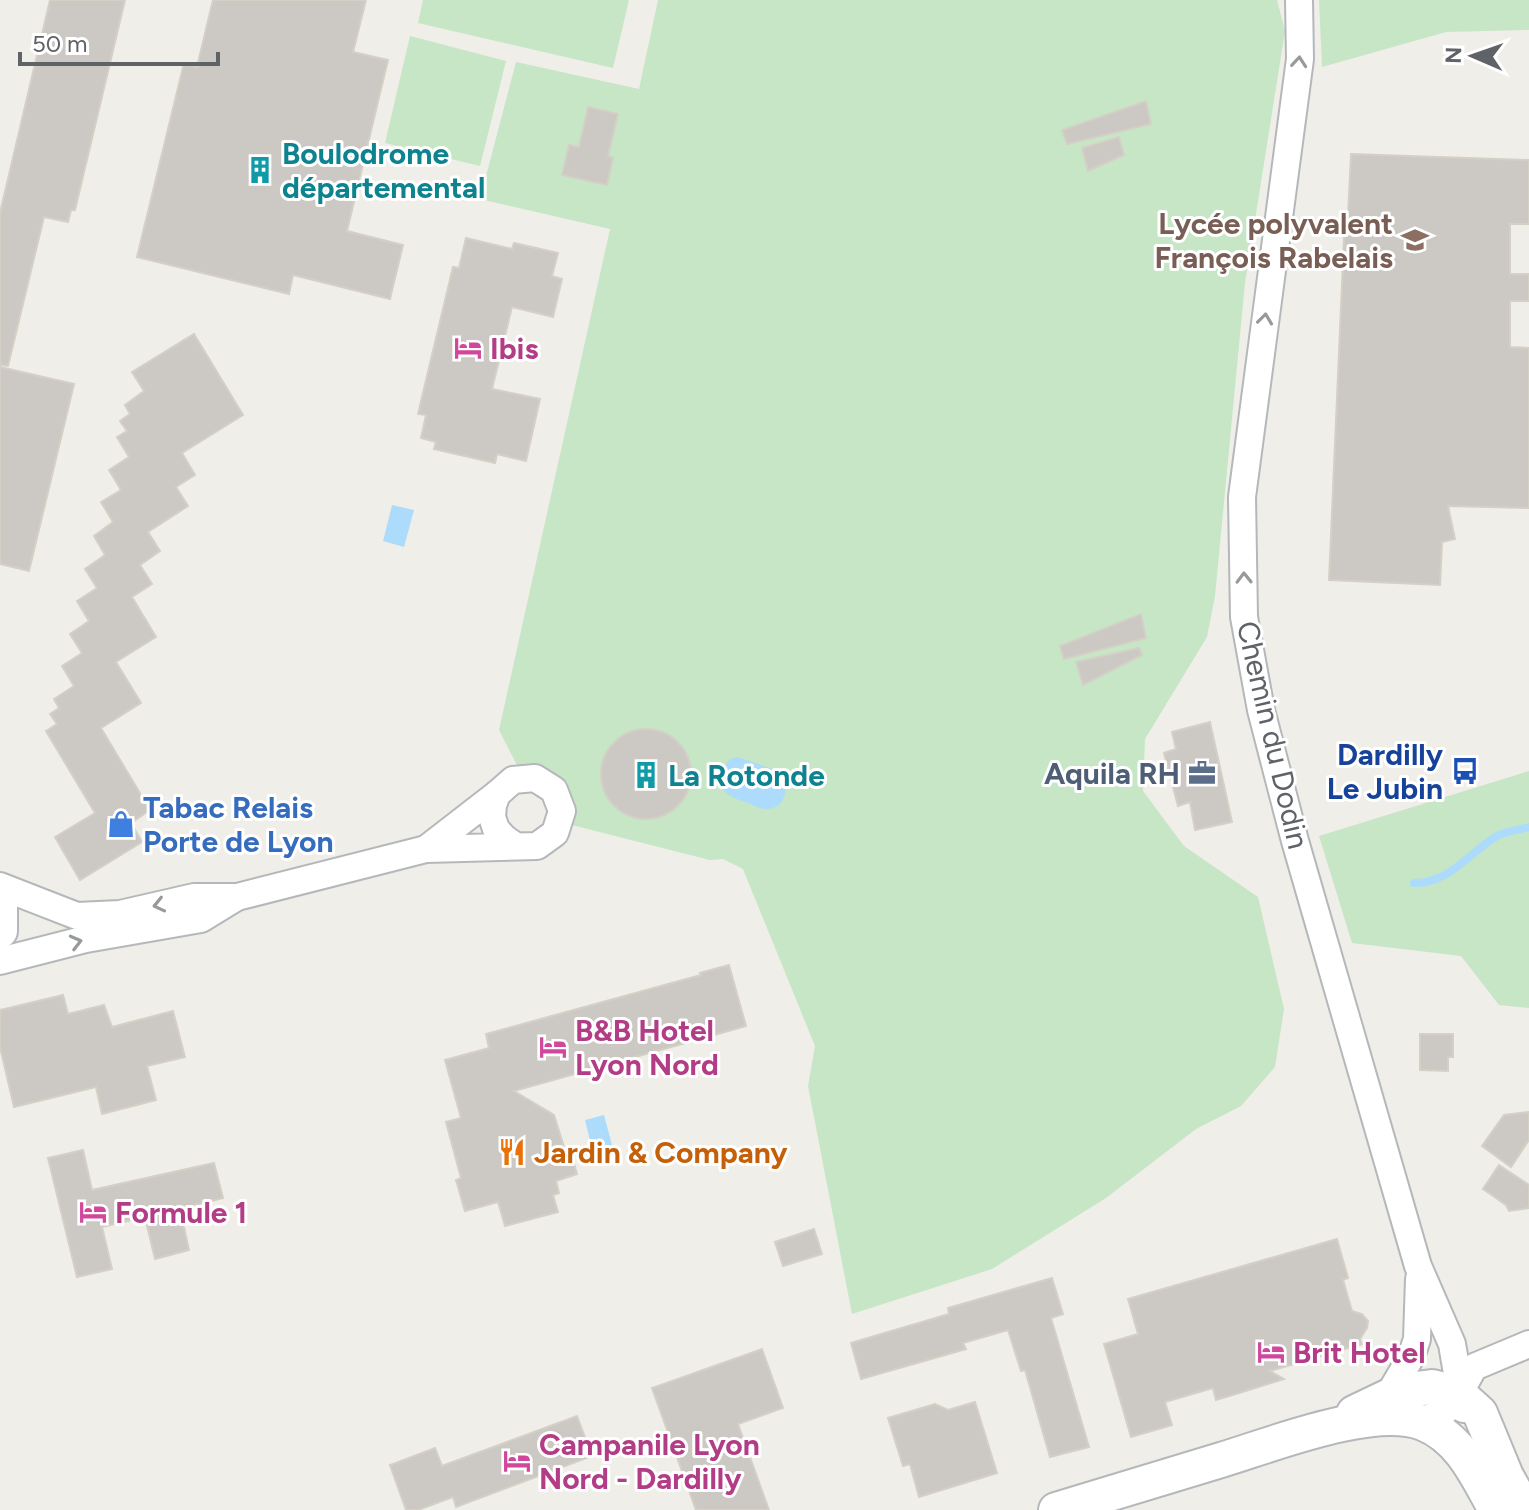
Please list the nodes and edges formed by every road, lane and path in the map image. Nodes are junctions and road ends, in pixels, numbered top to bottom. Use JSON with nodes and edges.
{"nodes":[{"id":1,"x":1299,"y":0,"type":"edge"},
{"id":2,"x":497,"y":794,"type":"junction"},
{"id":3,"x":514,"y":845,"type":"junction"},
{"id":4,"x":426,"y":849,"type":"junction"},
{"id":5,"x":0,"y":886,"type":"edge"},
{"id":6,"x":237,"y":897,"type":"junction"},
{"id":7,"x":0,"y":900,"type":"edge"},
{"id":8,"x":0,"y":931,"type":"edge"},
{"id":9,"x":0,"y":961,"type":"edge"},
{"id":10,"x":1418,"y":1266,"type":"junction"},
{"id":11,"x":1529,"y":1344,"type":"edge"},
{"id":12,"x":1459,"y":1394,"type":"junction"},
{"id":13,"x":1388,"y":1396,"type":"junction"},
{"id":14,"x":1420,"y":1422,"type":"junction"},
{"id":15,"x":1325,"y":1429,"type":"junction"},
{"id":16,"x":1056,"y":1510,"type":"edge"},
{"id":17,"x":1496,"y":1510,"type":"edge"},
{"id":18,"x":1502,"y":1510,"type":"edge"},
{"id":19,"x":1525,"y":1510,"type":"edge"}],
"edges":[{"from":10,"to":1,"type":"street","name":"Chemin du Dodin","one_way":true},
{"from":2,"to":3,"type":"street"},
{"from":2,"to":3,"type":"street"},
{"from":2,"to":4,"type":"street"},
{"from":3,"to":4,"type":"street"},
{"from":4,"to":6,"type":"street"},
{"from":6,"to":5,"type":"street","one_way":true},
{"from":9,"to":6,"type":"street","one_way":true},
{"from":7,"to":8,"type":"street"},
{"from":10,"to":12,"type":"street","name":"Chemin du Dodin"},
{"from":10,"to":13,"type":"street","name":"Chemin du Dodin"},
{"from":11,"to":12,"type":"street"},
{"from":12,"to":13,"type":"street"},
{"from":12,"to":14,"type":"street"},
{"from":12,"to":18,"type":"street","name":"Chemin du Dodin"},
{"from":12,"to":19,"type":"street"},
{"from":13,"to":15,"type":"street"},
{"from":14,"to":15,"type":"street"},
{"from":14,"to":17,"type":"street"},
{"from":15,"to":16,"type":"street"}]}
